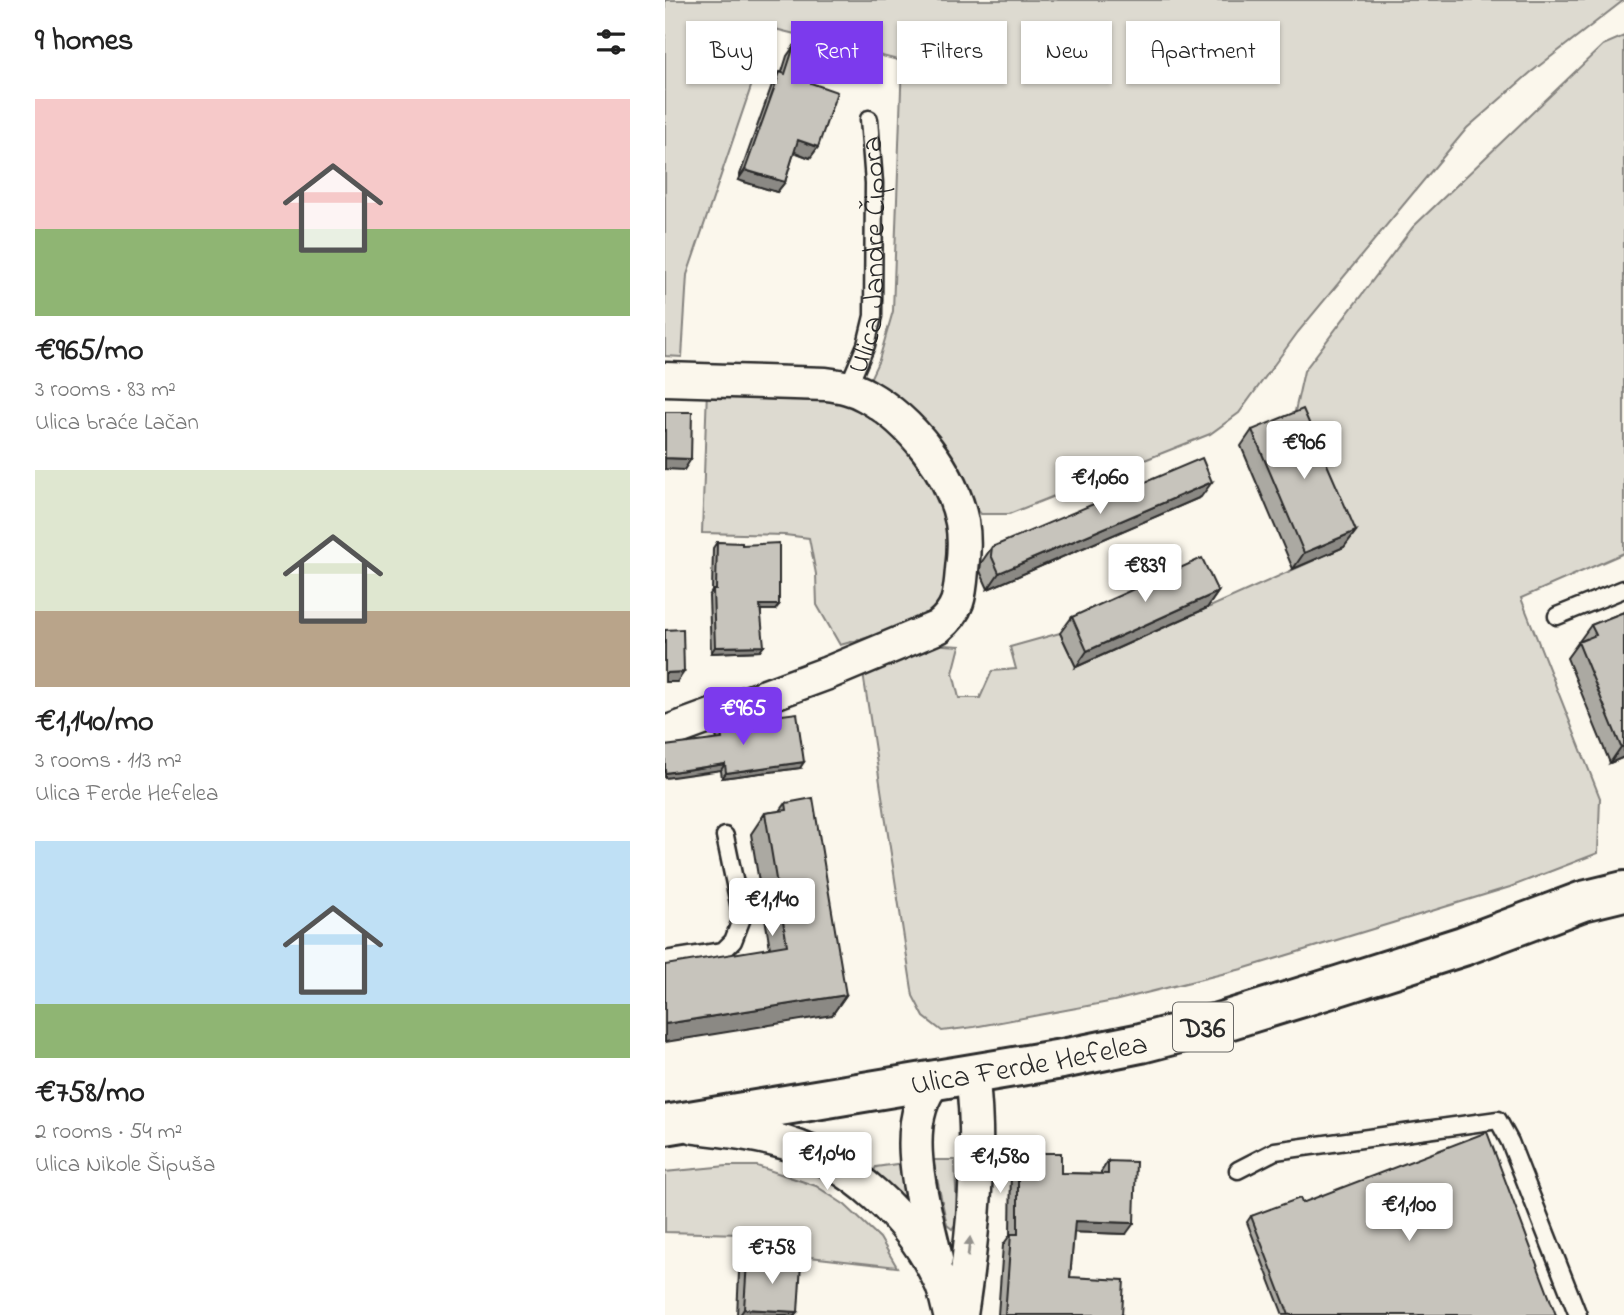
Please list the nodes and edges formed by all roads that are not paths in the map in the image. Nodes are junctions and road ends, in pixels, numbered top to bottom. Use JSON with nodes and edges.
{"nodes":[{"id":1,"x":869,"y":119,"type":"dead end"},
{"id":2,"x":665,"y":379,"type":"edge"},
{"id":3,"x":848,"y":387,"type":"junction"},
{"id":4,"x":1624,"y":589,"type":"edge"},
{"id":5,"x":1557,"y":616,"type":"dead end"},
{"id":6,"x":665,"y":733,"type":"edge"},
{"id":7,"x":725,"y":836,"type":"dead end"},
{"id":8,"x":1624,"y":876,"type":"edge"},
{"id":9,"x":1624,"y":891,"type":"edge"},
{"id":10,"x":1583,"y":901,"type":"junction"},
{"id":11,"x":665,"y":960,"type":"edge"},
{"id":12,"x":954,"y":1077,"type":"junction"},
{"id":13,"x":669,"y":1124,"type":"edge"},
{"id":14,"x":1238,"y":1170,"type":"dead end"},
{"id":15,"x":941,"y":1281,"type":"junction"},
{"id":16,"x":950,"y":1315,"type":"edge"},
{"id":17,"x":961,"y":1315,"type":"edge"},
{"id":18,"x":1578,"y":1315,"type":"edge"}],
"edges":[{"from":1,"to":3,"type":"lane","name":"Ulica Jandre Čipora"},
{"from":2,"to":3,"type":"street","name":"Ulica Jandre Čipora"},
{"from":3,"to":6,"type":"street","name":"Ulica Jandre Čipora"},
{"from":4,"to":5,"type":"lane"},
{"from":7,"to":11,"type":"lane"},
{"from":8,"to":10,"type":"main road","name":"Ulica Ferde Hefelea","number":"D36"},
{"from":9,"to":10,"type":"main road","name":"Ulica Ferde Hefelea","number":"D36"},
{"from":10,"to":12,"type":"main road","name":"Ulica Ferde Hefelea","number":"D36"},
{"from":12,"to":13,"type":"main road","name":"Ulica Ferde Hefelea","number":"D36"},
{"from":12,"to":15,"type":"street"},
{"from":17,"to":12,"type":"street","one_way":true},
{"from":13,"to":15,"type":"street"},
{"from":14,"to":18,"type":"lane"},
{"from":15,"to":16,"type":"street"}]}
